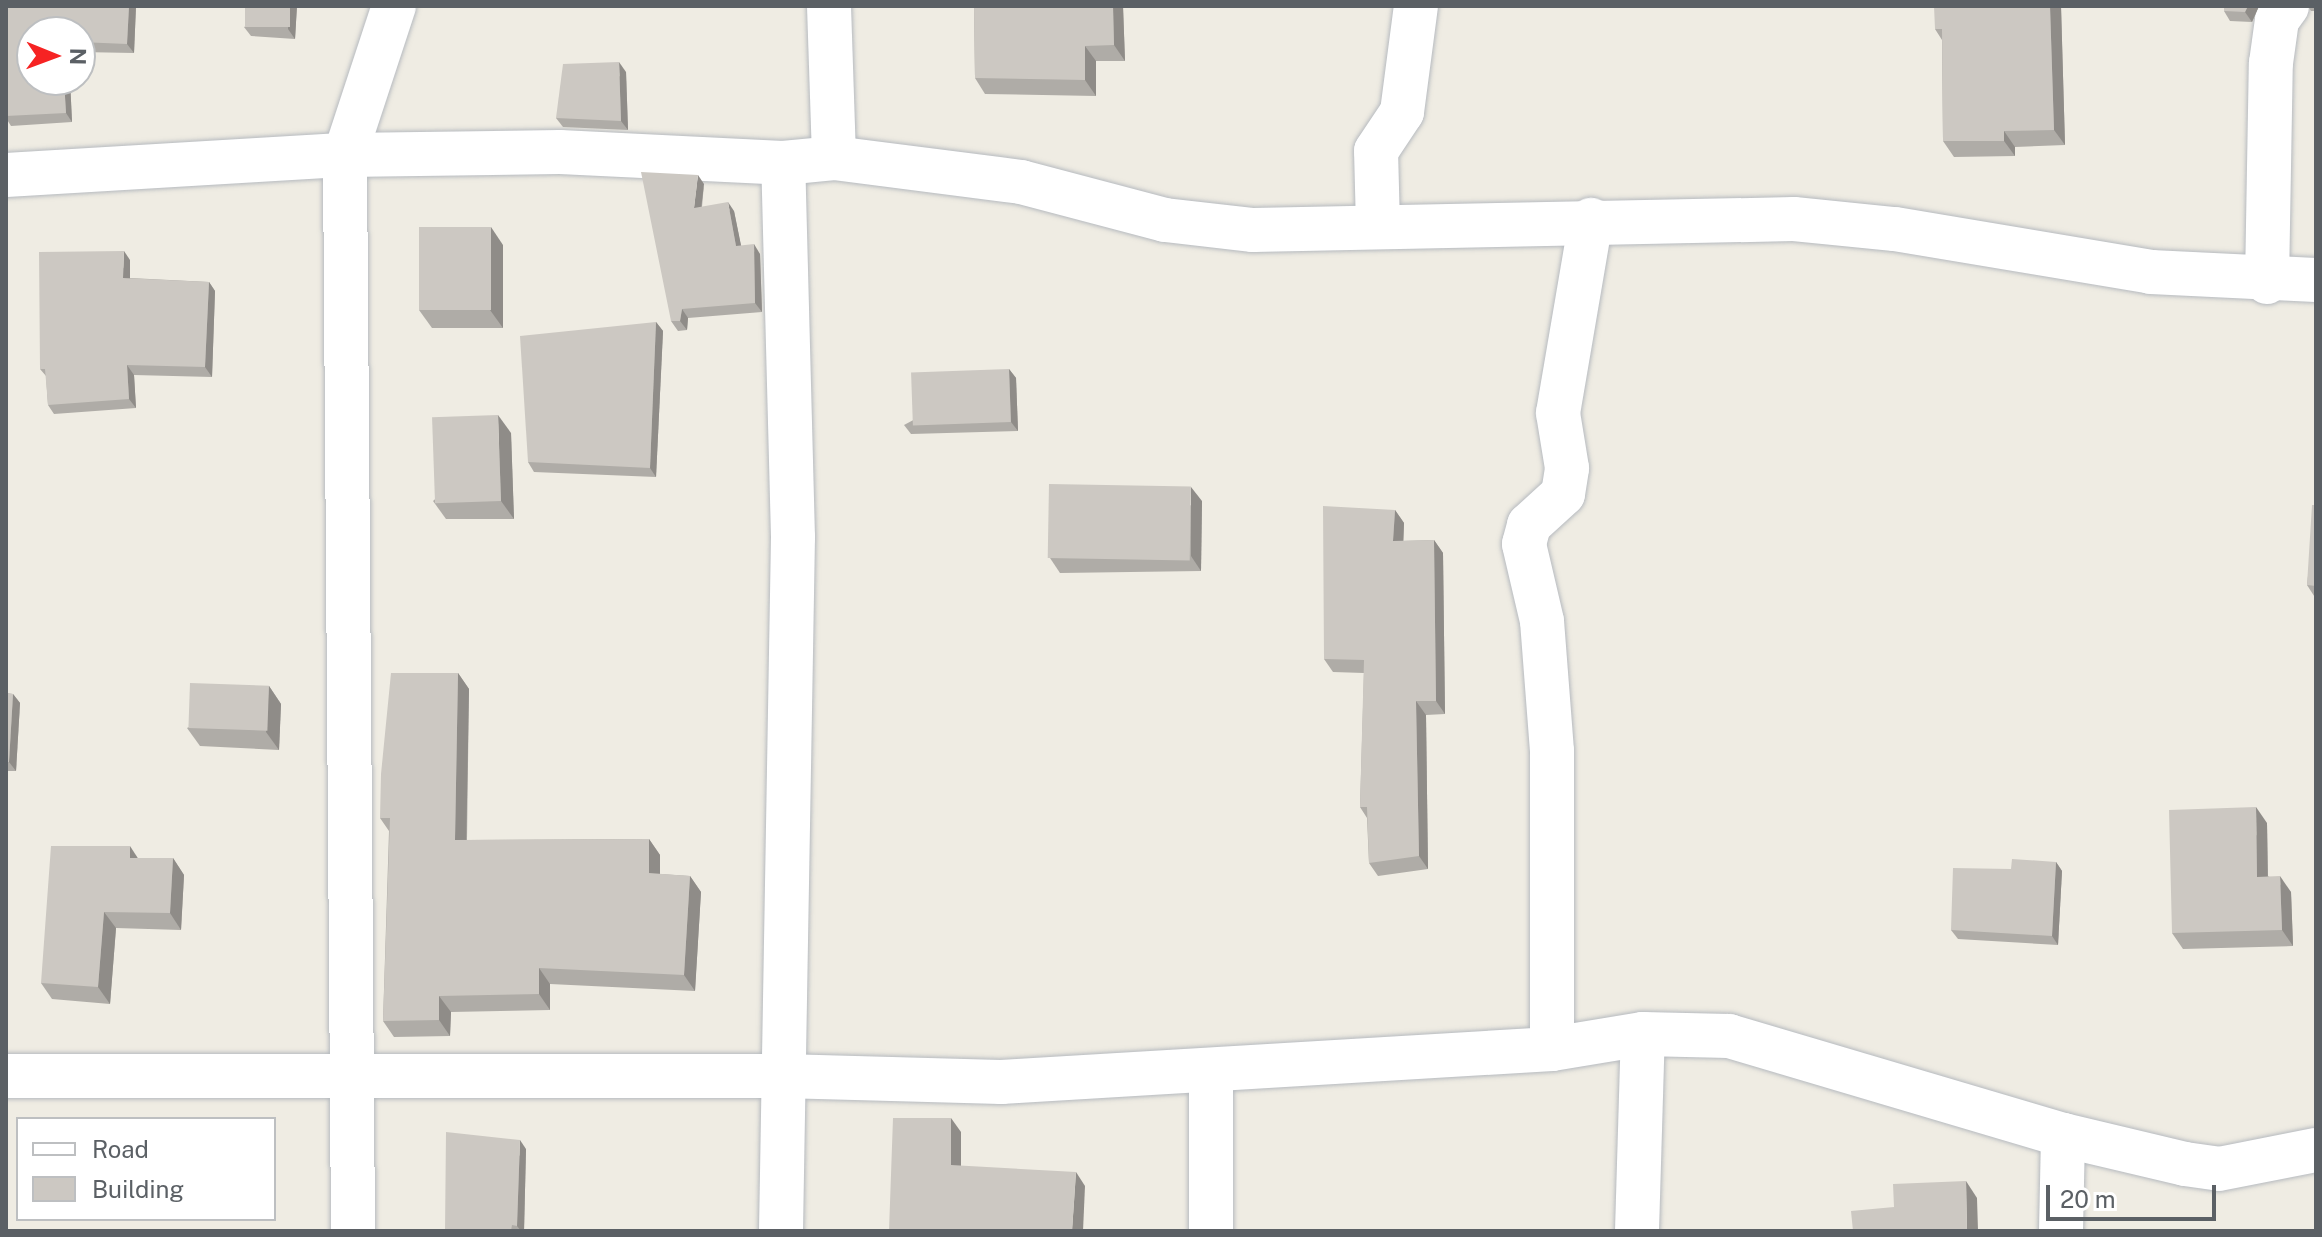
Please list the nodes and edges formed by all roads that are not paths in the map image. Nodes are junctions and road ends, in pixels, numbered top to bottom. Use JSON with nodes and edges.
{"nodes":[{"id":1,"x":394,"y":6,"type":"edge"},
{"id":2,"x":829,"y":6,"type":"edge"},
{"id":3,"x":1416,"y":6,"type":"edge"},
{"id":4,"x":2287,"y":6,"type":"edge"},
{"id":5,"x":345,"y":155,"type":"junction"},
{"id":6,"x":834,"y":158,"type":"junction"},
{"id":7,"x":783,"y":163,"type":"junction"},
{"id":8,"x":6,"y":175,"type":"edge"},
{"id":9,"x":1591,"y":220,"type":"junction"},
{"id":10,"x":1378,"y":226,"type":"junction"},
{"id":11,"x":2316,"y":280,"type":"edge"},
{"id":12,"x":2267,"y":282,"type":"junction"},
{"id":13,"x":1643,"y":1034,"type":"junction"},
{"id":14,"x":1552,"y":1049,"type":"junction"},
{"id":15,"x":1211,"y":1070,"type":"junction"},
{"id":16,"x":352,"y":1075,"type":"junction"},
{"id":17,"x":6,"y":1076,"type":"edge"},
{"id":18,"x":782,"y":1076,"type":"junction"},
{"id":19,"x":2063,"y":1135,"type":"junction"},
{"id":20,"x":2316,"y":1150,"type":"edge"},
{"id":21,"x":353,"y":1231,"type":"edge"},
{"id":22,"x":781,"y":1231,"type":"edge"},
{"id":23,"x":1211,"y":1231,"type":"edge"},
{"id":24,"x":1637,"y":1231,"type":"edge"},
{"id":25,"x":2061,"y":1231,"type":"edge"}],
"edges":[{"from":1,"to":5,"type":"street"},
{"from":2,"to":6,"type":"street"},
{"from":3,"to":10,"type":"street"},
{"from":4,"to":12,"type":"street"},
{"from":5,"to":7,"type":"street"},
{"from":5,"to":8,"type":"street"},
{"from":5,"to":16,"type":"street"},
{"from":6,"to":7,"type":"street"},
{"from":6,"to":10,"type":"street"},
{"from":7,"to":18,"type":"street"},
{"from":9,"to":10,"type":"street"},
{"from":9,"to":12,"type":"street"},
{"from":9,"to":14,"type":"street"},
{"from":11,"to":12,"type":"street"},
{"from":13,"to":14,"type":"street"},
{"from":13,"to":19,"type":"street"},
{"from":13,"to":24,"type":"street"},
{"from":14,"to":15,"type":"street"},
{"from":15,"to":18,"type":"street"},
{"from":15,"to":23,"type":"street"},
{"from":16,"to":17,"type":"street"},
{"from":16,"to":18,"type":"street"},
{"from":16,"to":21,"type":"street"},
{"from":18,"to":22,"type":"street"},
{"from":19,"to":20,"type":"street"},
{"from":19,"to":25,"type":"street"}]}
